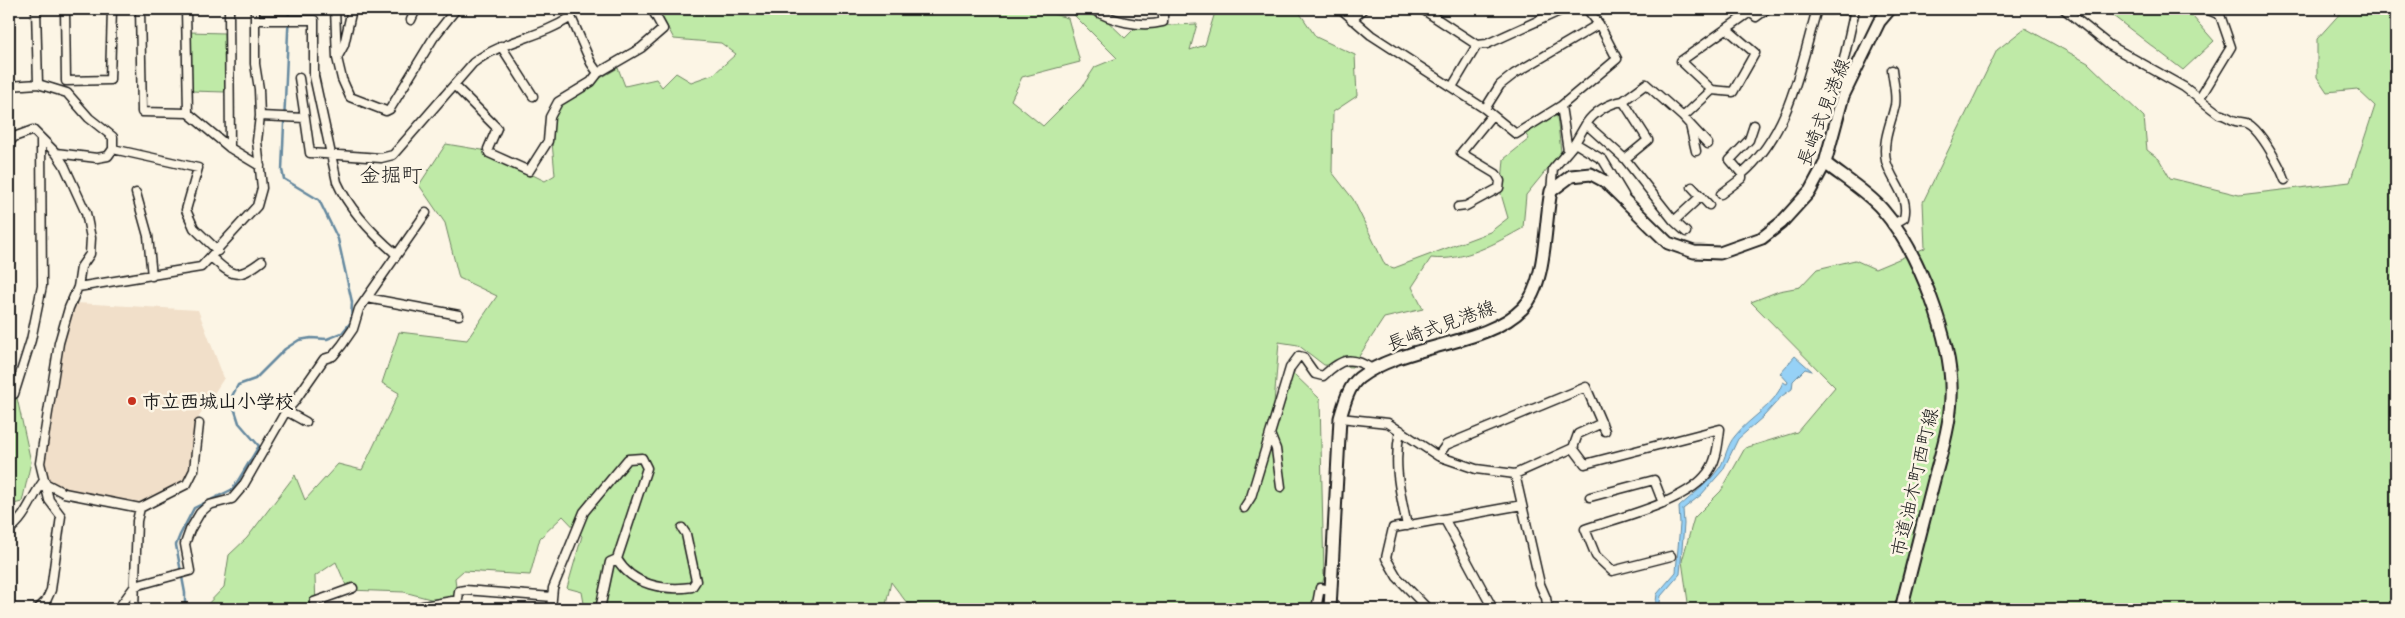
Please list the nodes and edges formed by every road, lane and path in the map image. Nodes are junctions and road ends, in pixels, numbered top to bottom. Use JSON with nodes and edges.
{"nodes":[{"id":1,"x":36,"y":9,"type":"edge"},
{"id":2,"x":65,"y":9,"type":"edge"},
{"id":3,"x":112,"y":9,"type":"edge"},
{"id":4,"x":140,"y":9,"type":"edge"},
{"id":5,"x":186,"y":9,"type":"edge"},
{"id":6,"x":229,"y":9,"type":"edge"},
{"id":7,"x":255,"y":9,"type":"edge"},
{"id":8,"x":335,"y":9,"type":"edge"},
{"id":9,"x":352,"y":9,"type":"edge"},
{"id":10,"x":416,"y":9,"type":"edge"},
{"id":11,"x":456,"y":9,"type":"edge"},
{"id":12,"x":652,"y":9,"type":"edge"},
{"id":13,"x":1092,"y":9,"type":"edge"},
{"id":14,"x":1163,"y":9,"type":"edge"},
{"id":15,"x":1341,"y":9,"type":"edge"},
{"id":16,"x":1362,"y":9,"type":"edge"},
{"id":17,"x":1422,"y":9,"type":"edge"},
{"id":18,"x":1564,"y":9,"type":"edge"},
{"id":19,"x":1588,"y":9,"type":"edge"},
{"id":20,"x":1767,"y":9,"type":"edge"},
{"id":21,"x":1890,"y":9,"type":"edge"},
{"id":22,"x":2064,"y":9,"type":"edge"},
{"id":23,"x":2206,"y":9,"type":"edge"},
{"id":24,"x":256,"y":20,"type":"junction"},
{"id":25,"x":411,"y":20,"type":"dead end"},
{"id":26,"x":1352,"y":20,"type":"junction"},
{"id":27,"x":1599,"y":24,"type":"junction"},
{"id":28,"x":1727,"y":29,"type":"junction"},
{"id":29,"x":1477,"y":45,"type":"junction"},
{"id":30,"x":501,"y":46,"type":"junction"},
{"id":31,"x":337,"y":58,"type":"junction"},
{"id":32,"x":1892,"y":70,"type":"dead end"},
{"id":33,"x":598,"y":73,"type":"junction"},
{"id":34,"x":299,"y":78,"type":"dead end"},
{"id":35,"x":38,"y":84,"type":"junction"},
{"id":36,"x":454,"y":85,"type":"junction"},
{"id":37,"x":9,"y":86,"type":"edge"},
{"id":38,"x":1452,"y":87,"type":"junction"},
{"id":39,"x":1712,"y":90,"type":"junction"},
{"id":40,"x":533,"y":96,"type":"dead end"},
{"id":41,"x":1843,"y":96,"type":"junction"},
{"id":42,"x":2200,"y":98,"type":"junction"},
{"id":43,"x":1623,"y":100,"type":"junction"},
{"id":44,"x":1561,"y":106,"type":"junction"},
{"id":45,"x":1485,"y":109,"type":"junction"},
{"id":46,"x":188,"y":113,"type":"junction"},
{"id":47,"x":1492,"y":115,"type":"junction"},
{"id":48,"x":260,"y":116,"type":"junction"},
{"id":49,"x":1684,"y":117,"type":"junction"},
{"id":50,"x":305,"y":118,"type":"junction"},
{"id":51,"x":1689,"y":123,"type":"junction"},
{"id":52,"x":1586,"y":124,"type":"junction"},
{"id":53,"x":1754,"y":125,"type":"dead end"},
{"id":54,"x":41,"y":139,"type":"junction"},
{"id":55,"x":1575,"y":142,"type":"junction"},
{"id":56,"x":9,"y":143,"type":"edge"},
{"id":57,"x":1708,"y":144,"type":"dead end"},
{"id":58,"x":230,"y":148,"type":"junction"},
{"id":59,"x":114,"y":149,"type":"junction"},
{"id":60,"x":1568,"y":150,"type":"junction"},
{"id":61,"x":1696,"y":151,"type":"dead end"},
{"id":62,"x":56,"y":153,"type":"junction"},
{"id":63,"x":331,"y":154,"type":"junction"},
{"id":64,"x":1625,"y":160,"type":"junction"},
{"id":65,"x":1825,"y":164,"type":"junction"},
{"id":66,"x":260,"y":166,"type":"junction"},
{"id":67,"x":1742,"y":174,"type":"junction"},
{"id":68,"x":2285,"y":180,"type":"dead end"},
{"id":69,"x":1692,"y":187,"type":"dead end"},
{"id":70,"x":1551,"y":191,"type":"junction"},
{"id":71,"x":136,"y":193,"type":"dead end"},
{"id":72,"x":1721,"y":194,"type":"dead end"},
{"id":73,"x":1701,"y":196,"type":"junction"},
{"id":74,"x":1630,"y":205,"type":"junction"},
{"id":75,"x":1709,"y":205,"type":"dead end"},
{"id":76,"x":1458,"y":207,"type":"dead end"},
{"id":77,"x":426,"y":213,"type":"dead end"},
{"id":78,"x":1674,"y":221,"type":"junction"},
{"id":79,"x":1892,"y":225,"type":"junction"},
{"id":80,"x":1686,"y":232,"type":"dead end"},
{"id":81,"x":218,"y":251,"type":"junction"},
{"id":82,"x":396,"y":254,"type":"junction"},
{"id":83,"x":211,"y":257,"type":"junction"},
{"id":84,"x":262,"y":261,"type":"dead end"},
{"id":85,"x":152,"y":276,"type":"junction"},
{"id":86,"x":78,"y":288,"type":"junction"},
{"id":87,"x":367,"y":298,"type":"junction"},
{"id":88,"x":459,"y":315,"type":"dead end"},
{"id":89,"x":1374,"y":370,"type":"junction"},
{"id":90,"x":14,"y":394,"type":"dead end"},
{"id":91,"x":286,"y":411,"type":"junction"},
{"id":92,"x":1340,"y":418,"type":"junction"},
{"id":93,"x":306,"y":422,"type":"dead end"},
{"id":94,"x":199,"y":424,"type":"dead end"},
{"id":95,"x":1400,"y":430,"type":"junction"},
{"id":96,"x":1270,"y":434,"type":"junction"},
{"id":97,"x":1573,"y":448,"type":"junction"},
{"id":98,"x":1438,"y":456,"type":"junction"},
{"id":99,"x":1516,"y":474,"type":"junction"},
{"id":100,"x":43,"y":482,"type":"junction"},
{"id":101,"x":1281,"y":487,"type":"dead end"},
{"id":102,"x":1590,"y":496,"type":"dead end"},
{"id":103,"x":1663,"y":503,"type":"junction"},
{"id":104,"x":1522,"y":506,"type":"junction"},
{"id":105,"x":140,"y":508,"type":"junction"},
{"id":106,"x":1244,"y":508,"type":"dead end"},
{"id":107,"x":1445,"y":520,"type":"junction"},
{"id":108,"x":1407,"y":526,"type":"junction"},
{"id":109,"x":682,"y":528,"type":"dead end"},
{"id":110,"x":9,"y":530,"type":"edge"},
{"id":111,"x":1671,"y":556,"type":"dead end"},
{"id":112,"x":617,"y":559,"type":"junction"},
{"id":113,"x":135,"y":586,"type":"junction"},
{"id":114,"x":353,"y":588,"type":"dead end"},
{"id":115,"x":1331,"y":590,"type":"junction"},
{"id":116,"x":552,"y":597,"type":"junction"},
{"id":117,"x":1332,"y":607,"type":"edge"},
{"id":118,"x":38,"y":609,"type":"edge"},
{"id":119,"x":118,"y":609,"type":"edge"},
{"id":120,"x":134,"y":609,"type":"edge"},
{"id":121,"x":318,"y":609,"type":"edge"},
{"id":122,"x":406,"y":609,"type":"edge"},
{"id":123,"x":551,"y":609,"type":"edge"},
{"id":124,"x":600,"y":609,"type":"edge"},
{"id":125,"x":1316,"y":609,"type":"edge"},
{"id":126,"x":1428,"y":609,"type":"edge"},
{"id":127,"x":1493,"y":609,"type":"edge"},
{"id":128,"x":1548,"y":609,"type":"edge"},
{"id":129,"x":1901,"y":609,"type":"edge"}],
"edges":[{"from":1,"to":35,"type":"street"},
{"from":2,"to":3,"type":"street"},
{"from":4,"to":46,"type":"street"},
{"from":5,"to":46,"type":"street"},
{"from":6,"to":58,"type":"street"},
{"from":7,"to":24,"type":"street"},
{"from":8,"to":31,"type":"street"},
{"from":9,"to":31,"type":"street"},
{"from":10,"to":25,"type":"street"},
{"from":11,"to":31,"type":"street"},
{"from":12,"to":33,"type":"street"},
{"from":13,"to":14,"type":"street"},
{"from":15,"to":26,"type":"street"},
{"from":16,"to":26,"type":"street"},
{"from":17,"to":29,"type":"street"},
{"from":18,"to":29,"type":"street"},
{"from":19,"to":27,"type":"street"},
{"from":20,"to":28,"type":"street"},
{"from":21,"to":41,"type":"main road","name":"長崎式見港線"},
{"from":22,"to":42,"type":"street"},
{"from":23,"to":42,"type":"street"},
{"from":24,"to":48,"type":"street"},
{"from":24,"to":63,"type":"street"},
{"from":26,"to":38,"type":"street"},
{"from":27,"to":44,"type":"street"},
{"from":27,"to":45,"type":"street"},
{"from":28,"to":39,"type":"street"},
{"from":28,"to":39,"type":"street"},
{"from":29,"to":38,"type":"street"},
{"from":30,"to":33,"type":"street"},
{"from":30,"to":36,"type":"street"},
{"from":30,"to":40,"type":"street"},
{"from":32,"to":79,"type":"street"},
{"from":33,"to":36,"type":"street"},
{"from":34,"to":50,"type":"street"},
{"from":35,"to":37,"type":"street"},
{"from":35,"to":59,"type":"street"},
{"from":36,"to":63,"type":"street"},
{"from":38,"to":45,"type":"street"},
{"from":39,"to":49,"type":"street"},
{"from":41,"to":65,"type":"main road","name":"長崎式見港線"},
{"from":41,"to":67,"type":"street"},
{"from":42,"to":68,"type":"street"},
{"from":43,"to":49,"type":"street"},
{"from":43,"to":52,"type":"street"},
{"from":43,"to":64,"type":"street"},
{"from":44,"to":47,"type":"street"},
{"from":44,"to":60,"type":"street"},
{"from":45,"to":47,"type":"street"},
{"from":46,"to":58,"type":"street"},
{"from":47,"to":76,"type":"street"},
{"from":48,"to":50,"type":"street"},
{"from":48,"to":66,"type":"street"},
{"from":49,"to":51,"type":"street"},
{"from":50,"to":63,"type":"street"},
{"from":51,"to":57,"type":"street"},
{"from":51,"to":61,"type":"street"},
{"from":52,"to":55,"type":"street"},
{"from":52,"to":64,"type":"street"},
{"from":53,"to":67,"type":"street"},
{"from":54,"to":56,"type":"street"},
{"from":54,"to":62,"type":"street"},
{"from":54,"to":90,"type":"street"},
{"from":55,"to":60,"type":"street"},
{"from":55,"to":74,"type":"street"},
{"from":58,"to":66,"type":"street"},
{"from":59,"to":62,"type":"street"},
{"from":59,"to":81,"type":"street"},
{"from":60,"to":70,"type":"street"},
{"from":62,"to":86,"type":"street"},
{"from":63,"to":82,"type":"street"},
{"from":64,"to":78,"type":"street"},
{"from":65,"to":74,"type":"main road","name":"長崎式見港線"},
{"from":65,"to":79,"type":"main road","name":"市道油木町西町線"},
{"from":66,"to":81,"type":"street"},
{"from":67,"to":72,"type":"street"},
{"from":69,"to":73,"type":"street"},
{"from":70,"to":74,"type":"main road","name":"長崎式見港線"},
{"from":70,"to":89,"type":"main road","name":"長崎式見港線"},
{"from":71,"to":85,"type":"street"},
{"from":73,"to":75,"type":"street"},
{"from":73,"to":78,"type":"street"},
{"from":77,"to":82,"type":"street"},
{"from":78,"to":80,"type":"street"},
{"from":79,"to":129,"type":"main road","name":"市道油木町西町線"},
{"from":81,"to":83,"type":"street"},
{"from":82,"to":87,"type":"street"},
{"from":83,"to":84,"type":"street"},
{"from":83,"to":85,"type":"street"},
{"from":85,"to":86,"type":"street"},
{"from":86,"to":100,"type":"street"},
{"from":87,"to":88,"type":"street"},
{"from":87,"to":91,"type":"street"},
{"from":89,"to":92,"type":"main road","name":"長崎式見港線"},
{"from":89,"to":96,"type":"street"},
{"from":91,"to":93,"type":"street"},
{"from":91,"to":113,"type":"street"},
{"from":92,"to":95,"type":"street"},
{"from":92,"to":115,"type":"main road","name":"長崎式見港線"},
{"from":94,"to":105,"type":"street"},
{"from":95,"to":98,"type":"street"},
{"from":95,"to":108,"type":"street"},
{"from":96,"to":101,"type":"street"},
{"from":96,"to":106,"type":"street"},
{"from":97,"to":98,"type":"street"},
{"from":97,"to":99,"type":"street"},
{"from":97,"to":103,"type":"street"},
{"from":98,"to":99,"type":"street"},
{"from":99,"to":104,"type":"street"},
{"from":100,"to":105,"type":"street"},
{"from":100,"to":110,"type":"street"},
{"from":100,"to":118,"type":"street"},
{"from":102,"to":103,"type":"street"},
{"from":103,"to":111,"type":"street"},
{"from":104,"to":107,"type":"street"},
{"from":104,"to":128,"type":"street"},
{"from":105,"to":113,"type":"street"},
{"from":107,"to":108,"type":"street"},
{"from":107,"to":127,"type":"street"},
{"from":108,"to":126,"type":"street"},
{"from":109,"to":112,"type":"street"},
{"from":112,"to":116,"type":"street"},
{"from":112,"to":124,"type":"street"},
{"from":113,"to":119,"type":"street"},
{"from":113,"to":120,"type":"street"},
{"from":114,"to":121,"type":"street"},
{"from":115,"to":117,"type":"main road","name":"長崎式見港線"},
{"from":115,"to":125,"type":"street"},
{"from":116,"to":122,"type":"street"},
{"from":116,"to":123,"type":"street"}]}
